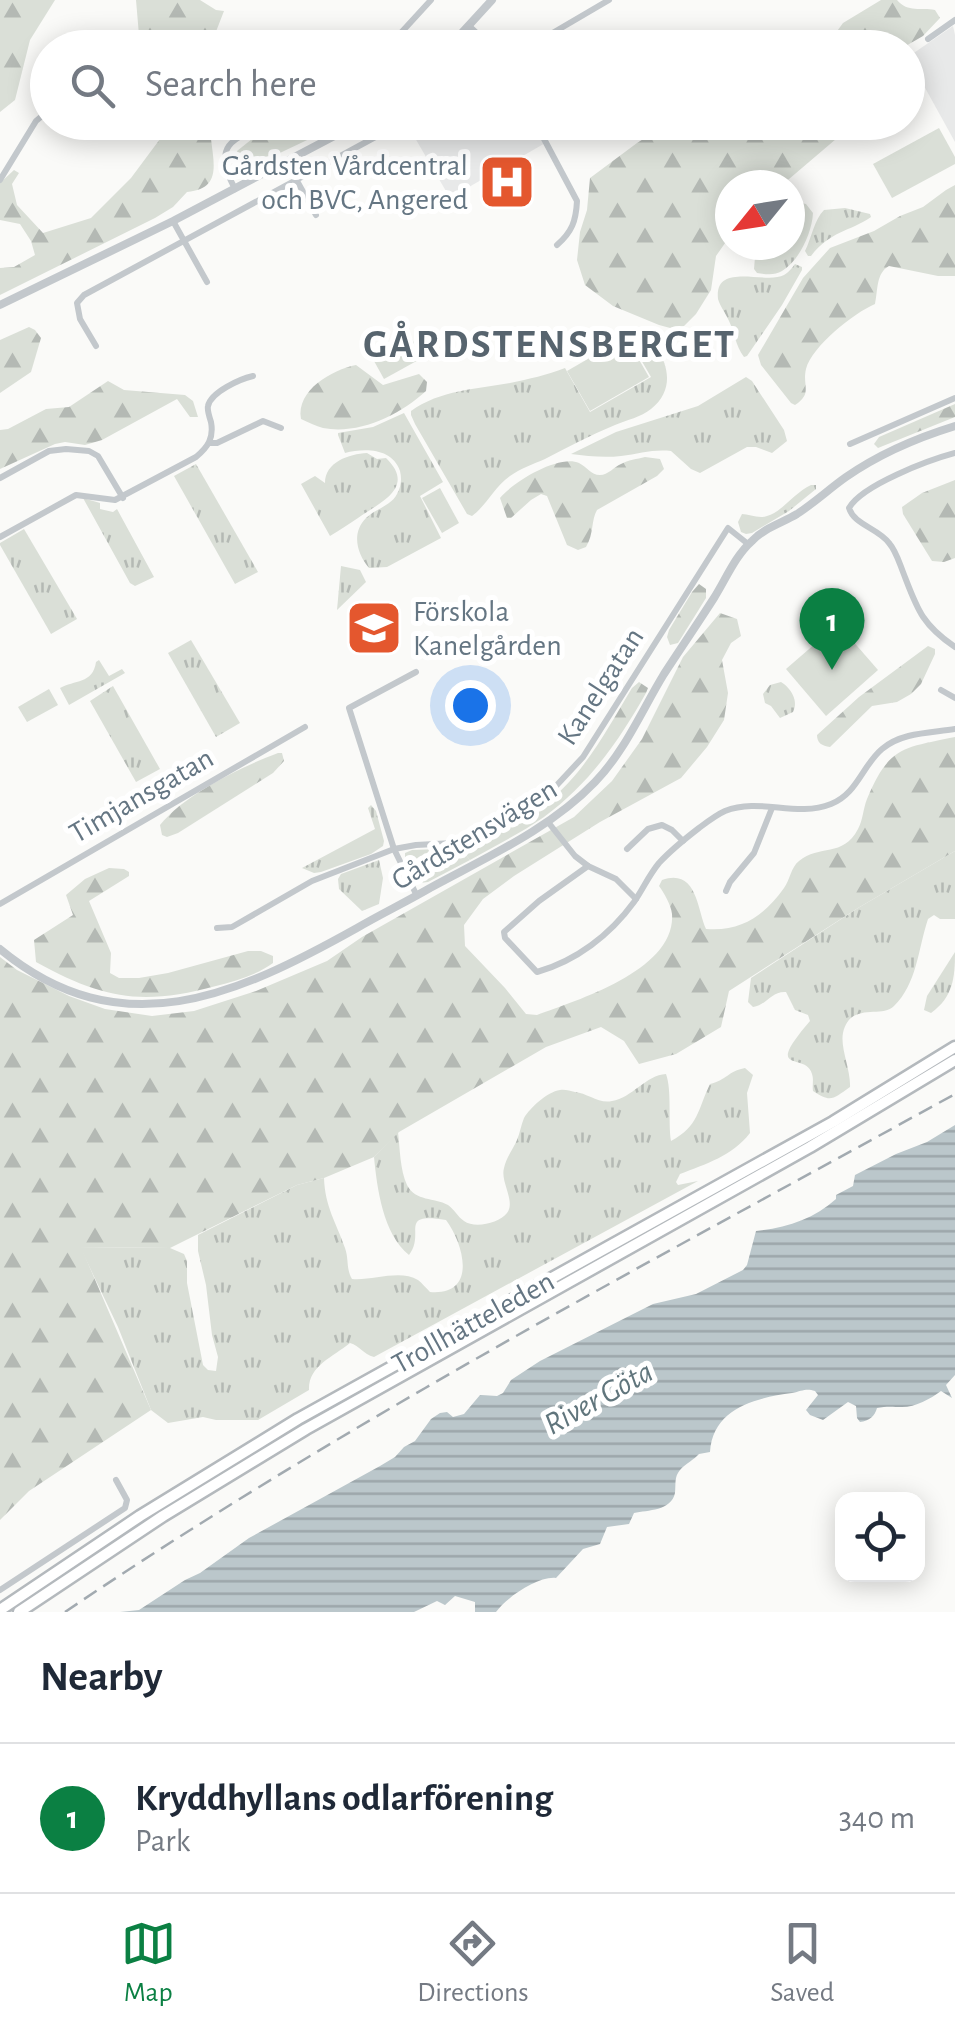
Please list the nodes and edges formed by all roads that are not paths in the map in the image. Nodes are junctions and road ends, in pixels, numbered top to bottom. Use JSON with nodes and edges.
{"nodes":[{"id":1,"x":431,"y":0,"type":"edge"},
{"id":2,"x":492,"y":0,"type":"edge"},
{"id":3,"x":609,"y":0,"type":"edge"},
{"id":4,"x":955,"y":20,"type":"edge"},
{"id":5,"x":469,"y":26,"type":"junction"},
{"id":6,"x":403,"y":30,"type":"edge"},
{"id":7,"x":465,"y":30,"type":"edge"},
{"id":8,"x":473,"y":30,"type":"edge"},
{"id":9,"x":558,"y":30,"type":"edge"},
{"id":10,"x":928,"y":39,"type":"dead end"},
{"id":11,"x":30,"y":131,"type":"edge"},
{"id":12,"x":235,"y":140,"type":"edge"},
{"id":13,"x":326,"y":140,"type":"edge"},
{"id":14,"x":370,"y":140,"type":"edge"},
{"id":15,"x":545,"y":140,"type":"edge"},
{"id":16,"x":0,"y":180,"type":"edge"},
{"id":17,"x":296,"y":181,"type":"junction"},
{"id":18,"x":235,"y":189,"type":"junction"},
{"id":19,"x":316,"y":214,"type":"dead end"},
{"id":20,"x":173,"y":221,"type":"junction"},
{"id":21,"x":183,"y":239,"type":"junction"},
{"id":22,"x":557,"y":245,"type":"dead end"},
{"id":23,"x":207,"y":282,"type":"dead end"},
{"id":24,"x":0,"y":304,"type":"edge"},
{"id":25,"x":96,"y":346,"type":"dead end"},
{"id":26,"x":254,"y":376,"type":"dead end"},
{"id":27,"x":955,"y":398,"type":"edge"},
{"id":28,"x":955,"y":426,"type":"edge"},
{"id":29,"x":281,"y":428,"type":"dead end"},
{"id":30,"x":209,"y":443,"type":"junction"},
{"id":31,"x":850,"y":444,"type":"dead end"},
{"id":32,"x":955,"y":453,"type":"edge"},
{"id":33,"x":0,"y":478,"type":"edge"},
{"id":34,"x":123,"y":498,"type":"junction"},
{"id":35,"x":0,"y":537,"type":"edge"},
{"id":36,"x":748,"y":544,"type":"junction"},
{"id":37,"x":955,"y":647,"type":"edge"},
{"id":38,"x":416,"y":672,"type":"dead end"},
{"id":39,"x":941,"y":690,"type":"dead end"},
{"id":40,"x":955,"y":698,"type":"edge"},
{"id":41,"x":305,"y":727,"type":"dead end"},
{"id":42,"x":955,"y":729,"type":"edge"},
{"id":43,"x":772,"y":808,"type":"junction"},
{"id":44,"x":548,"y":822,"type":"junction"},
{"id":45,"x":683,"y":840,"type":"junction"},
{"id":46,"x":394,"y":849,"type":"junction"},
{"id":47,"x":627,"y":849,"type":"dead end"},
{"id":48,"x":588,"y":866,"type":"junction"},
{"id":49,"x":726,"y":891,"type":"dead end"},
{"id":50,"x":417,"y":896,"type":"junction"},
{"id":51,"x":636,"y":899,"type":"junction"},
{"id":52,"x":0,"y":904,"type":"edge"},
{"id":53,"x":217,"y":928,"type":"dead end"},
{"id":54,"x":0,"y":949,"type":"edge"},
{"id":55,"x":955,"y":1047,"type":"edge"},
{"id":56,"x":955,"y":1060,"type":"edge"},
{"id":57,"x":116,"y":1480,"type":"dead end"},
{"id":58,"x":0,"y":1590,"type":"edge"},
{"id":59,"x":0,"y":1610,"type":"edge"},
{"id":60,"x":22,"y":1612,"type":"edge"}],
"edges":[{"from":1,"to":6,"type":"street"},
{"from":2,"to":5,"type":"street"},
{"from":3,"to":9,"type":"street"},
{"from":4,"to":10,"type":"street"},
{"from":5,"to":7,"type":"street"},
{"from":5,"to":8,"type":"street"},
{"from":11,"to":16,"type":"street"},
{"from":12,"to":18,"type":"street"},
{"from":13,"to":18,"type":"street"},
{"from":14,"to":17,"type":"street"},
{"from":15,"to":22,"type":"street"},
{"from":17,"to":19,"type":"street"},
{"from":17,"to":21,"type":"street"},
{"from":18,"to":20,"type":"street"},
{"from":20,"to":21,"type":"street"},
{"from":20,"to":24,"type":"street"},
{"from":21,"to":23,"type":"street"},
{"from":21,"to":25,"type":"street"},
{"from":26,"to":30,"type":"street"},
{"from":27,"to":31,"type":"street"},
{"from":28,"to":36,"type":"street","name":"Gårdstensvägen"},
{"from":29,"to":30,"type":"street"},
{"from":30,"to":34,"type":"street"},
{"from":32,"to":37,"type":"street"},
{"from":33,"to":34,"type":"street"},
{"from":34,"to":35,"type":"street"},
{"from":36,"to":44,"type":"street","name":"Gårdstensvägen"},
{"from":36,"to":46,"type":"street","name":"Kanelgatan"},
{"from":38,"to":46,"type":"street"},
{"from":39,"to":40,"type":"street"},
{"from":41,"to":52,"type":"street","name":"Timjansgatan"},
{"from":42,"to":43,"type":"street"},
{"from":43,"to":45,"type":"street"},
{"from":43,"to":49,"type":"street"},
{"from":44,"to":48,"type":"street"},
{"from":44,"to":50,"type":"street","name":"Gårdstensvägen"},
{"from":45,"to":47,"type":"street"},
{"from":45,"to":51,"type":"street"},
{"from":46,"to":50,"type":"street"},
{"from":46,"to":53,"type":"street","name":"Kanelgatan"},
{"from":48,"to":51,"type":"street"},
{"from":48,"to":51,"type":"street"},
{"from":50,"to":54,"type":"street","name":"Gårdstensvägen"},
{"from":55,"to":59,"type":"highway","name":"Trollhätteleden"},
{"from":56,"to":60,"type":"highway","name":"Trollhätteleden"},
{"from":57,"to":58,"type":"street"}]}
